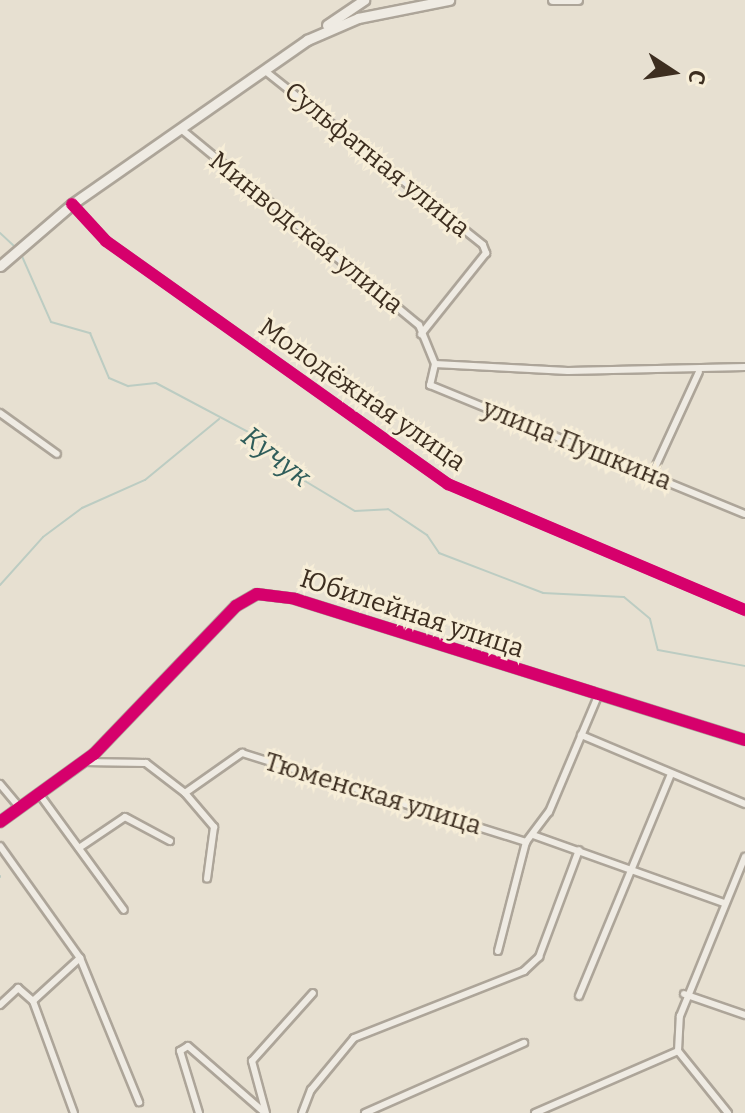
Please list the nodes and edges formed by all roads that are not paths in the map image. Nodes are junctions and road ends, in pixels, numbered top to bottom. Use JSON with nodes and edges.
{"nodes":[{"id":1,"x":364,"y":0,"type":"edge"},
{"id":2,"x":432,"y":0,"type":"edge"},
{"id":3,"x":446,"y":0,"type":"edge"},
{"id":4,"x":553,"y":0,"type":"edge"},
{"id":5,"x":578,"y":0,"type":"edge"},
{"id":6,"x":563,"y":1,"type":"edge"},
{"id":7,"x":307,"y":40,"type":"junction"},
{"id":8,"x":264,"y":70,"type":"junction"},
{"id":9,"x":181,"y":129,"type":"junction"},
{"id":10,"x":72,"y":204,"type":"junction"},
{"id":11,"x":0,"y":266,"type":"edge"},
{"id":12,"x":421,"y":334,"type":"junction"},
{"id":13,"x":435,"y":364,"type":"junction"},
{"id":14,"x":745,"y":367,"type":"edge"},
{"id":15,"x":699,"y":372,"type":"junction"},
{"id":16,"x":0,"y":413,"type":"edge"},
{"id":17,"x":57,"y":454,"type":"dead end"},
{"id":18,"x":652,"y":474,"type":"junction"},
{"id":19,"x":745,"y":514,"type":"edge"},
{"id":20,"x":745,"y":610,"type":"edge"},
{"id":21,"x":598,"y":696,"type":"junction"},
{"id":22,"x":581,"y":735,"type":"junction"},
{"id":23,"x":745,"y":740,"type":"edge"},
{"id":24,"x":84,"y":762,"type":"junction"},
{"id":25,"x":671,"y":774,"type":"junction"},
{"id":26,"x":0,"y":784,"type":"edge"},
{"id":27,"x":185,"y":793,"type":"junction"},
{"id":28,"x":40,"y":795,"type":"junction"},
{"id":29,"x":745,"y":804,"type":"edge"},
{"id":30,"x":20,"y":808,"type":"junction"},
{"id":31,"x":0,"y":822,"type":"edge"},
{"id":32,"x":533,"y":835,"type":"junction"},
{"id":33,"x":170,"y":841,"type":"dead end"},
{"id":34,"x":526,"y":842,"type":"junction"},
{"id":35,"x":0,"y":846,"type":"edge"},
{"id":36,"x":79,"y":848,"type":"junction"},
{"id":37,"x":579,"y":850,"type":"junction"},
{"id":38,"x":745,"y":857,"type":"edge"},
{"id":39,"x":632,"y":869,"type":"junction"},
{"id":40,"x":207,"y":879,"type":"dead end"},
{"id":41,"x":724,"y":903,"type":"junction"},
{"id":42,"x":124,"y":910,"type":"dead end"},
{"id":43,"x":498,"y":951,"type":"dead end"},
{"id":44,"x":80,"y":958,"type":"junction"},
{"id":45,"x":313,"y":993,"type":"dead end"},
{"id":46,"x":684,"y":994,"type":"junction"},
{"id":47,"x":579,"y":996,"type":"dead end"},
{"id":48,"x":33,"y":1001,"type":"junction"},
{"id":49,"x":0,"y":1005,"type":"edge"},
{"id":50,"x":745,"y":1015,"type":"edge"},
{"id":51,"x":524,"y":1043,"type":"dead end"},
{"id":52,"x":678,"y":1051,"type":"junction"},
{"id":53,"x":139,"y":1102,"type":"dead end"},
{"id":54,"x":74,"y":1113,"type":"edge"},
{"id":55,"x":199,"y":1113,"type":"edge"},
{"id":56,"x":265,"y":1113,"type":"edge"},
{"id":57,"x":302,"y":1113,"type":"edge"},
{"id":58,"x":365,"y":1113,"type":"edge"},
{"id":59,"x":535,"y":1113,"type":"edge"},
{"id":60,"x":728,"y":1113,"type":"edge"}],
"edges":[{"from":1,"to":7,"type":"main road"},
{"from":2,"to":3,"type":"main road"},
{"from":3,"to":7,"type":"main road"},
{"from":4,"to":6,"type":"street"},
{"from":5,"to":6,"type":"street"},
{"from":7,"to":8,"type":"main road"},
{"from":8,"to":9,"type":"main road"},
{"from":8,"to":12,"type":"street","name":"Сульфатная улица"},
{"from":9,"to":10,"type":"main road"},
{"from":9,"to":12,"type":"street","name":"Минводская улица"},
{"from":10,"to":11,"type":"main road"},
{"from":10,"to":20,"type":"street","name":"Молодёжная улица"},
{"from":12,"to":13,"type":"street","name":"Минводская улица"},
{"from":13,"to":15,"type":"street"},
{"from":13,"to":18,"type":"street","name":"улица Пушкина"},
{"from":14,"to":15,"type":"street"},
{"from":15,"to":18,"type":"street"},
{"from":16,"to":17,"type":"street"},
{"from":18,"to":19,"type":"street","name":"улица Пушкина"},
{"from":21,"to":22,"type":"street"},
{"from":21,"to":23,"type":"street","name":"Юбилейная улица"},
{"from":21,"to":24,"type":"street","name":"Юбилейная улица"},
{"from":22,"to":25,"type":"street"},
{"from":22,"to":32,"type":"street"},
{"from":24,"to":27,"type":"street"},
{"from":24,"to":28,"type":"street","name":"Юбилейная улица"},
{"from":25,"to":29,"type":"street"},
{"from":25,"to":39,"type":"street"},
{"from":26,"to":30,"type":"street"},
{"from":27,"to":34,"type":"street","name":"Тюменская улица"},
{"from":27,"to":40,"type":"street"},
{"from":28,"to":30,"type":"street","name":"Юбилейная улица"},
{"from":28,"to":36,"type":"street"},
{"from":30,"to":31,"type":"street","name":"Юбилейная улица"},
{"from":32,"to":34,"type":"street"},
{"from":32,"to":37,"type":"street"},
{"from":33,"to":36,"type":"street"},
{"from":34,"to":43,"type":"street"},
{"from":35,"to":44,"type":"street"},
{"from":36,"to":42,"type":"street"},
{"from":37,"to":39,"type":"street"},
{"from":37,"to":57,"type":"street"},
{"from":38,"to":41,"type":"street"},
{"from":39,"to":41,"type":"street"},
{"from":39,"to":47,"type":"street"},
{"from":41,"to":46,"type":"street"},
{"from":44,"to":48,"type":"street"},
{"from":44,"to":53,"type":"street"},
{"from":45,"to":56,"type":"street"},
{"from":46,"to":50,"type":"street"},
{"from":46,"to":52,"type":"street"},
{"from":48,"to":49,"type":"street"},
{"from":48,"to":54,"type":"street"},
{"from":51,"to":58,"type":"street"},
{"from":52,"to":59,"type":"street"},
{"from":52,"to":60,"type":"street"},
{"from":55,"to":56,"type":"street"}]}
